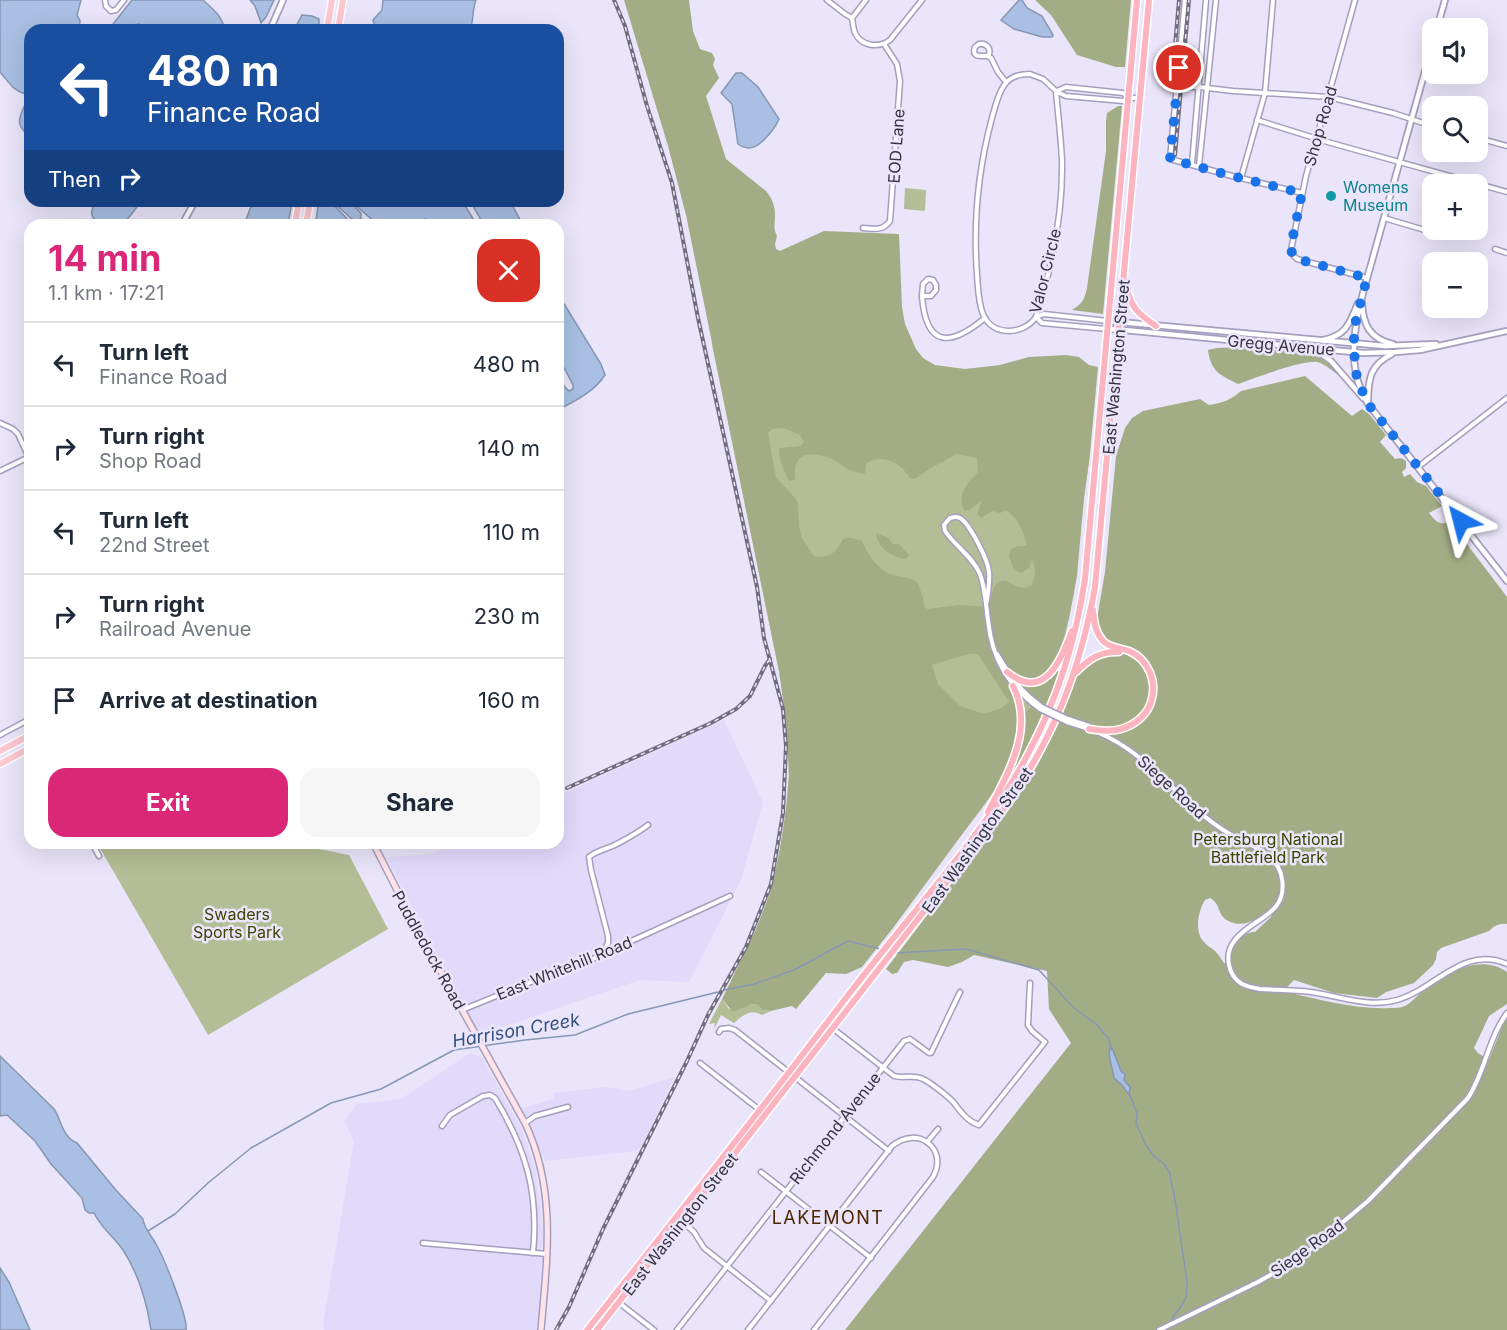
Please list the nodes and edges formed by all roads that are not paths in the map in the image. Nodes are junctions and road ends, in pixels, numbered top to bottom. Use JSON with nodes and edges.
{"nodes":[{"id":1,"x":105,"y":0,"type":"edge"},
{"id":2,"x":124,"y":0,"type":"edge"},
{"id":3,"x":283,"y":0,"type":"edge"},
{"id":4,"x":332,"y":0,"type":"edge"},
{"id":5,"x":343,"y":0,"type":"edge"},
{"id":6,"x":827,"y":0,"type":"edge"},
{"id":7,"x":866,"y":0,"type":"edge"},
{"id":8,"x":922,"y":0,"type":"edge"},
{"id":9,"x":1137,"y":0,"type":"edge"},
{"id":10,"x":1149,"y":0,"type":"edge"},
{"id":11,"x":1185,"y":0,"type":"edge"},
{"id":12,"x":1206,"y":0,"type":"edge"},
{"id":13,"x":1215,"y":0,"type":"edge"},
{"id":14,"x":1273,"y":0,"type":"edge"},
{"id":15,"x":1355,"y":0,"type":"edge"},
{"id":16,"x":1445,"y":0,"type":"edge"},
{"id":17,"x":852,"y":18,"type":"junction"},
{"id":18,"x":1440,"y":18,"type":"edge"},
{"id":19,"x":273,"y":24,"type":"edge"},
{"id":20,"x":328,"y":24,"type":"edge"},
{"id":21,"x":339,"y":24,"type":"edge"},
{"id":22,"x":884,"y":44,"type":"junction"},
{"id":23,"x":988,"y":56,"type":"junction"},
{"id":24,"x":1006,"y":82,"type":"junction"},
{"id":25,"x":1422,"y":83,"type":"edge"},
{"id":26,"x":1177,"y":87,"type":"junction"},
{"id":27,"x":1199,"y":87,"type":"junction"},
{"id":28,"x":1208,"y":88,"type":"junction"},
{"id":29,"x":1056,"y":91,"type":"junction"},
{"id":30,"x":1265,"y":93,"type":"junction"},
{"id":31,"x":1329,"y":97,"type":"junction"},
{"id":32,"x":1128,"y":98,"type":"junction"},
{"id":33,"x":1140,"y":98,"type":"junction"},
{"id":34,"x":1257,"y":120,"type":"junction"},
{"id":35,"x":1412,"y":120,"type":"junction"},
{"id":36,"x":1422,"y":123,"type":"edge"},
{"id":37,"x":1317,"y":138,"type":"junction"},
{"id":38,"x":1488,"y":141,"type":"edge"},
{"id":39,"x":1507,"y":146,"type":"edge"},
{"id":40,"x":1400,"y":162,"type":"junction"},
{"id":41,"x":1192,"y":164,"type":"junction"},
{"id":42,"x":1199,"y":166,"type":"junction"},
{"id":43,"x":1241,"y":178,"type":"junction"},
{"id":44,"x":1507,"y":192,"type":"edge"},
{"id":45,"x":1302,"y":193,"type":"junction"},
{"id":46,"x":1384,"y":218,"type":"junction"},
{"id":47,"x":863,"y":228,"type":"dead end"},
{"id":48,"x":1422,"y":229,"type":"edge"},
{"id":49,"x":1495,"y":249,"type":"dead end"},
{"id":50,"x":1507,"y":253,"type":"edge"},
{"id":51,"x":1124,"y":274,"type":"junction"},
{"id":52,"x":1367,"y":278,"type":"junction"},
{"id":53,"x":1363,"y":292,"type":"junction"},
{"id":54,"x":922,"y":296,"type":"junction"},
{"id":55,"x":1036,"y":317,"type":"junction"},
{"id":56,"x":985,"y":318,"type":"junction"},
{"id":57,"x":1108,"y":321,"type":"junction"},
{"id":58,"x":1119,"y":326,"type":"junction"},
{"id":59,"x":1156,"y":326,"type":"junction"},
{"id":60,"x":1173,"y":327,"type":"junction"},
{"id":61,"x":1108,"y":329,"type":"junction"},
{"id":62,"x":1507,"y":331,"type":"edge"},
{"id":63,"x":1172,"y":335,"type":"junction"},
{"id":64,"x":1317,"y":341,"type":"junction"},
{"id":65,"x":1454,"y":342,"type":"junction"},
{"id":66,"x":1354,"y":344,"type":"junction"},
{"id":67,"x":1402,"y":346,"type":"junction"},
{"id":68,"x":1302,"y":347,"type":"junction"},
{"id":69,"x":1354,"y":352,"type":"junction"},
{"id":70,"x":1396,"y":352,"type":"junction"},
{"id":71,"x":1507,"y":398,"type":"edge"},
{"id":72,"x":1368,"y":404,"type":"junction"},
{"id":73,"x":0,"y":423,"type":"edge"},
{"id":74,"x":24,"y":447,"type":"edge"},
{"id":75,"x":24,"y":460,"type":"edge"},
{"id":76,"x":1418,"y":467,"type":"junction"},
{"id":77,"x":0,"y":471,"type":"edge"},
{"id":78,"x":987,"y":562,"type":"junction"},
{"id":79,"x":977,"y":568,"type":"junction"},
{"id":80,"x":1507,"y":581,"type":"edge"},
{"id":81,"x":1093,"y":602,"type":"junction"},
{"id":82,"x":986,"y":605,"type":"junction"},
{"id":83,"x":1079,"y":611,"type":"junction"},
{"id":84,"x":994,"y":648,"type":"junction"},
{"id":85,"x":1007,"y":672,"type":"junction"},
{"id":86,"x":1074,"y":675,"type":"junction"},
{"id":87,"x":1013,"y":686,"type":"junction"},
{"id":88,"x":1041,"y":708,"type":"junction"},
{"id":89,"x":24,"y":722,"type":"edge"},
{"id":90,"x":1089,"y":727,"type":"junction"},
{"id":91,"x":0,"y":735,"type":"edge"},
{"id":92,"x":24,"y":738,"type":"edge"},
{"id":93,"x":0,"y":751,"type":"edge"},
{"id":94,"x":24,"y":751,"type":"edge"},
{"id":95,"x":0,"y":764,"type":"edge"},
{"id":96,"x":648,"y":825,"type":"dead end"},
{"id":97,"x":978,"y":830,"type":"junction"},
{"id":98,"x":95,"y":849,"type":"edge"},
{"id":99,"x":376,"y":849,"type":"edge"},
{"id":100,"x":99,"y":856,"type":"dead end"},
{"id":101,"x":730,"y":896,"type":"dead end"},
{"id":102,"x":603,"y":952,"type":"junction"},
{"id":103,"x":1507,"y":964,"type":"edge"},
{"id":104,"x":1030,"y":983,"type":"dead end"},
{"id":105,"x":960,"y":992,"type":"dead end"},
{"id":106,"x":462,"y":1010,"type":"junction"},
{"id":107,"x":1507,"y":1013,"type":"edge"},
{"id":108,"x":826,"y":1024,"type":"junction"},
{"id":109,"x":833,"y":1029,"type":"junction"},
{"id":110,"x":719,"y":1032,"type":"dead end"},
{"id":111,"x":700,"y":1062,"type":"dead end"},
{"id":112,"x":883,"y":1068,"type":"junction"},
{"id":113,"x":789,"y":1072,"type":"junction"},
{"id":114,"x":795,"y":1077,"type":"junction"},
{"id":115,"x":568,"y":1107,"type":"dead end"},
{"id":116,"x":759,"y":1110,"type":"junction"},
{"id":117,"x":766,"y":1115,"type":"junction"},
{"id":118,"x":845,"y":1116,"type":"junction"},
{"id":119,"x":525,"y":1123,"type":"junction"},
{"id":120,"x":442,"y":1126,"type":"dead end"},
{"id":121,"x":938,"y":1129,"type":"dead end"},
{"id":122,"x":927,"y":1142,"type":"junction"},
{"id":123,"x":889,"y":1151,"type":"junction"},
{"id":124,"x":761,"y":1172,"type":"dead end"},
{"id":125,"x":786,"y":1192,"type":"junction"},
{"id":126,"x":676,"y":1217,"type":"junction"},
{"id":127,"x":682,"y":1222,"type":"junction"},
{"id":128,"x":830,"y":1226,"type":"junction"},
{"id":129,"x":423,"y":1243,"type":"dead end"},
{"id":130,"x":533,"y":1253,"type":"junction"},
{"id":131,"x":547,"y":1254,"type":"junction"},
{"id":132,"x":871,"y":1258,"type":"junction"},
{"id":133,"x":727,"y":1266,"type":"junction"},
{"id":134,"x":613,"y":1298,"type":"junction"},
{"id":135,"x":771,"y":1301,"type":"junction"},
{"id":136,"x":619,"y":1303,"type":"junction"},
{"id":137,"x":541,"y":1330,"type":"edge"},
{"id":138,"x":587,"y":1330,"type":"edge"},
{"id":139,"x":597,"y":1330,"type":"edge"},
{"id":140,"x":654,"y":1330,"type":"edge"},
{"id":141,"x":677,"y":1330,"type":"edge"},
{"id":142,"x":748,"y":1330,"type":"edge"},
{"id":143,"x":814,"y":1330,"type":"edge"},
{"id":144,"x":1159,"y":1330,"type":"edge"}],
"edges":[{"from":1,"to":2,"type":"street"},
{"from":3,"to":19,"type":"street"},
{"from":4,"to":20,"type":"main road"},
{"from":5,"to":21,"type":"main road"},
{"from":6,"to":17,"type":"street"},
{"from":7,"to":17,"type":"street"},
{"from":8,"to":22,"type":"street"},
{"from":9,"to":32,"type":"highway","name":"East Washington Street"},
{"from":10,"to":33,"type":"highway","name":"East Washington Street"},
{"from":11,"to":26,"type":"street"},
{"from":12,"to":27,"type":"street"},
{"from":13,"to":28,"type":"street"},
{"from":14,"to":30,"type":"street"},
{"from":15,"to":31,"type":"street","name":"Shop Road"},
{"from":16,"to":18,"type":"street"},
{"from":17,"to":22,"type":"street"},
{"from":22,"to":47,"type":"street","name":"EOD Lane"},
{"from":23,"to":23,"type":"street"},
{"from":23,"to":24,"type":"street"},
{"from":24,"to":29,"type":"street"},
{"from":24,"to":56,"type":"street"},
{"from":25,"to":35,"type":"street"},
{"from":26,"to":27,"type":"street"},
{"from":26,"to":41,"type":"street"},
{"from":27,"to":28,"type":"street"},
{"from":27,"to":41,"type":"street"},
{"from":28,"to":30,"type":"street"},
{"from":28,"to":42,"type":"street"},
{"from":29,"to":32,"type":"street"},
{"from":29,"to":32,"type":"street"},
{"from":29,"to":55,"type":"street","name":"Valor Circle"},
{"from":30,"to":31,"type":"street"},
{"from":30,"to":34,"type":"street"},
{"from":31,"to":35,"type":"street"},
{"from":31,"to":37,"type":"street","name":"Shop Road"},
{"from":32,"to":33,"type":"street"},
{"from":32,"to":57,"type":"highway","name":"East Washington Street"},
{"from":33,"to":51,"type":"highway","name":"East Washington Street"},
{"from":34,"to":37,"type":"street"},
{"from":34,"to":43,"type":"street"},
{"from":35,"to":36,"type":"street"},
{"from":35,"to":40,"type":"street"},
{"from":37,"to":40,"type":"street"},
{"from":37,"to":45,"type":"street","name":"Shop Road"},
{"from":38,"to":39,"type":"street"},
{"from":40,"to":44,"type":"street"},
{"from":40,"to":46,"type":"street"},
{"from":41,"to":42,"type":"street"},
{"from":42,"to":43,"type":"street"},
{"from":43,"to":45,"type":"street"},
{"from":45,"to":52,"type":"street","name":"Shop Road"},
{"from":46,"to":48,"type":"street"},
{"from":46,"to":52,"type":"street"},
{"from":49,"to":50,"type":"street"},
{"from":51,"to":58,"type":"highway","name":"East Washington Street"},
{"from":51,"to":59,"type":"highway"},
{"from":52,"to":53,"type":"street"},
{"from":53,"to":64,"type":"street"},
{"from":53,"to":66,"type":"street"},
{"from":53,"to":67,"type":"street"},
{"from":54,"to":54,"type":"street"},
{"from":54,"to":56,"type":"street"},
{"from":55,"to":56,"type":"street","name":"Valor Circle"},
{"from":55,"to":57,"type":"street"},
{"from":55,"to":61,"type":"street"},
{"from":57,"to":58,"type":"street","name":"Gregg Avenue"},
{"from":57,"to":61,"type":"highway","name":"East Washington Street"},
{"from":58,"to":59,"type":"street","name":"Gregg Avenue"},
{"from":58,"to":61,"type":"street","name":"Gregg Avenue"},
{"from":58,"to":63,"type":"street","name":"Gregg Avenue"},
{"from":58,"to":81,"type":"highway","name":"East Washington Street"},
{"from":59,"to":60,"type":"street","name":"Gregg Avenue"},
{"from":60,"to":63,"type":"street"},
{"from":60,"to":64,"type":"street","name":"Gregg Avenue"},
{"from":61,"to":83,"type":"highway","name":"East Washington Street"},
{"from":62,"to":65,"type":"street","name":"Gregg Avenue"},
{"from":63,"to":68,"type":"street","name":"Gregg Avenue"},
{"from":64,"to":66,"type":"street","name":"Gregg Avenue"},
{"from":65,"to":67,"type":"street","name":"Gregg Avenue"},
{"from":65,"to":70,"type":"street","name":"Gregg Avenue"},
{"from":66,"to":67,"type":"street","name":"Gregg Avenue"},
{"from":66,"to":69,"type":"street"},
{"from":68,"to":69,"type":"street","name":"Gregg Avenue"},
{"from":68,"to":72,"type":"street"},
{"from":69,"to":70,"type":"street","name":"Gregg Avenue"},
{"from":69,"to":72,"type":"street"},
{"from":70,"to":72,"type":"street"},
{"from":71,"to":76,"type":"street"},
{"from":72,"to":76,"type":"street"},
{"from":73,"to":74,"type":"street"},
{"from":75,"to":77,"type":"street"},
{"from":76,"to":80,"type":"street"},
{"from":78,"to":79,"type":"street"},
{"from":78,"to":79,"type":"street","name":"Siege Road"},
{"from":78,"to":82,"type":"street","name":"Siege Road"},
{"from":79,"to":82,"type":"street","name":"Siege Road"},
{"from":81,"to":86,"type":"highway","name":"East Washington Street"},
{"from":81,"to":90,"type":"highway"},
{"from":82,"to":84,"type":"street","name":"Siege Road"},
{"from":83,"to":85,"type":"highway"},
{"from":83,"to":97,"type":"highway","name":"East Washington Street"},
{"from":84,"to":85,"type":"street","name":"Siege Road"},
{"from":84,"to":87,"type":"street","name":"Siege Road"},
{"from":85,"to":88,"type":"street","name":"Siege Road"},
{"from":86,"to":90,"type":"highway"},
{"from":86,"to":109,"type":"highway","name":"East Washington Street"},
{"from":87,"to":88,"type":"street","name":"Siege Road"},
{"from":87,"to":97,"type":"highway"},
{"from":88,"to":90,"type":"street","name":"Siege Road","bridge":true},
{"from":89,"to":91,"type":"street"},
{"from":90,"to":103,"type":"street","name":"Siege Road"},
{"from":92,"to":93,"type":"main road"},
{"from":94,"to":95,"type":"main road"},
{"from":96,"to":102,"type":"street"},
{"from":97,"to":108,"type":"highway","name":"East Washington Street"},
{"from":98,"to":100,"type":"street"},
{"from":99,"to":106,"type":"main road","name":"Puddledock Road"},
{"from":101,"to":102,"type":"street","name":"East Whitehill Road"},
{"from":102,"to":106,"type":"street","name":"East Whitehill Road"},
{"from":104,"to":112,"type":"street"},
{"from":105,"to":112,"type":"street","name":"Richmond Avenue"},
{"from":106,"to":119,"type":"main road","name":"Puddledock Road"},
{"from":107,"to":144,"type":"street","name":"Siege Road"},
{"from":108,"to":109,"type":"street"},
{"from":108,"to":113,"type":"highway","name":"East Washington Street"},
{"from":109,"to":112,"type":"street"},
{"from":109,"to":114,"type":"highway","name":"East Washington Street"},
{"from":110,"to":113,"type":"street"},
{"from":111,"to":116,"type":"street"},
{"from":112,"to":118,"type":"street","name":"Richmond Avenue"},
{"from":113,"to":114,"type":"street"},
{"from":113,"to":116,"type":"highway","name":"East Washington Street"},
{"from":114,"to":117,"type":"highway","name":"East Washington Street"},
{"from":114,"to":118,"type":"street"},
{"from":115,"to":119,"type":"street"},
{"from":116,"to":117,"type":"street"},
{"from":116,"to":126,"type":"highway","name":"East Washington Street"},
{"from":117,"to":127,"type":"highway","name":"East Washington Street"},
{"from":118,"to":123,"type":"street"},
{"from":118,"to":125,"type":"street","name":"Richmond Avenue"},
{"from":119,"to":131,"type":"main road","name":"Puddledock Road"},
{"from":120,"to":130,"type":"street"},
{"from":121,"to":122,"type":"street"},
{"from":122,"to":123,"type":"street"},
{"from":122,"to":132,"type":"street"},
{"from":123,"to":128,"type":"street"},
{"from":124,"to":125,"type":"street"},
{"from":125,"to":128,"type":"street"},
{"from":125,"to":133,"type":"street","name":"Richmond Avenue"},
{"from":126,"to":127,"type":"street"},
{"from":126,"to":134,"type":"highway","name":"East Washington Street"},
{"from":127,"to":133,"type":"street"},
{"from":127,"to":136,"type":"highway","name":"East Washington Street"},
{"from":128,"to":132,"type":"street"},
{"from":128,"to":135,"type":"street"},
{"from":129,"to":130,"type":"street"},
{"from":130,"to":131,"type":"street"},
{"from":131,"to":137,"type":"main road","name":"Puddledock Road"},
{"from":132,"to":143,"type":"street"},
{"from":133,"to":135,"type":"street"},
{"from":133,"to":141,"type":"street","name":"Richmond Avenue"},
{"from":134,"to":136,"type":"street"},
{"from":134,"to":138,"type":"highway","name":"East Washington Street"},
{"from":135,"to":142,"type":"street"},
{"from":136,"to":139,"type":"highway","name":"East Washington Street"},
{"from":136,"to":140,"type":"street"}]}
